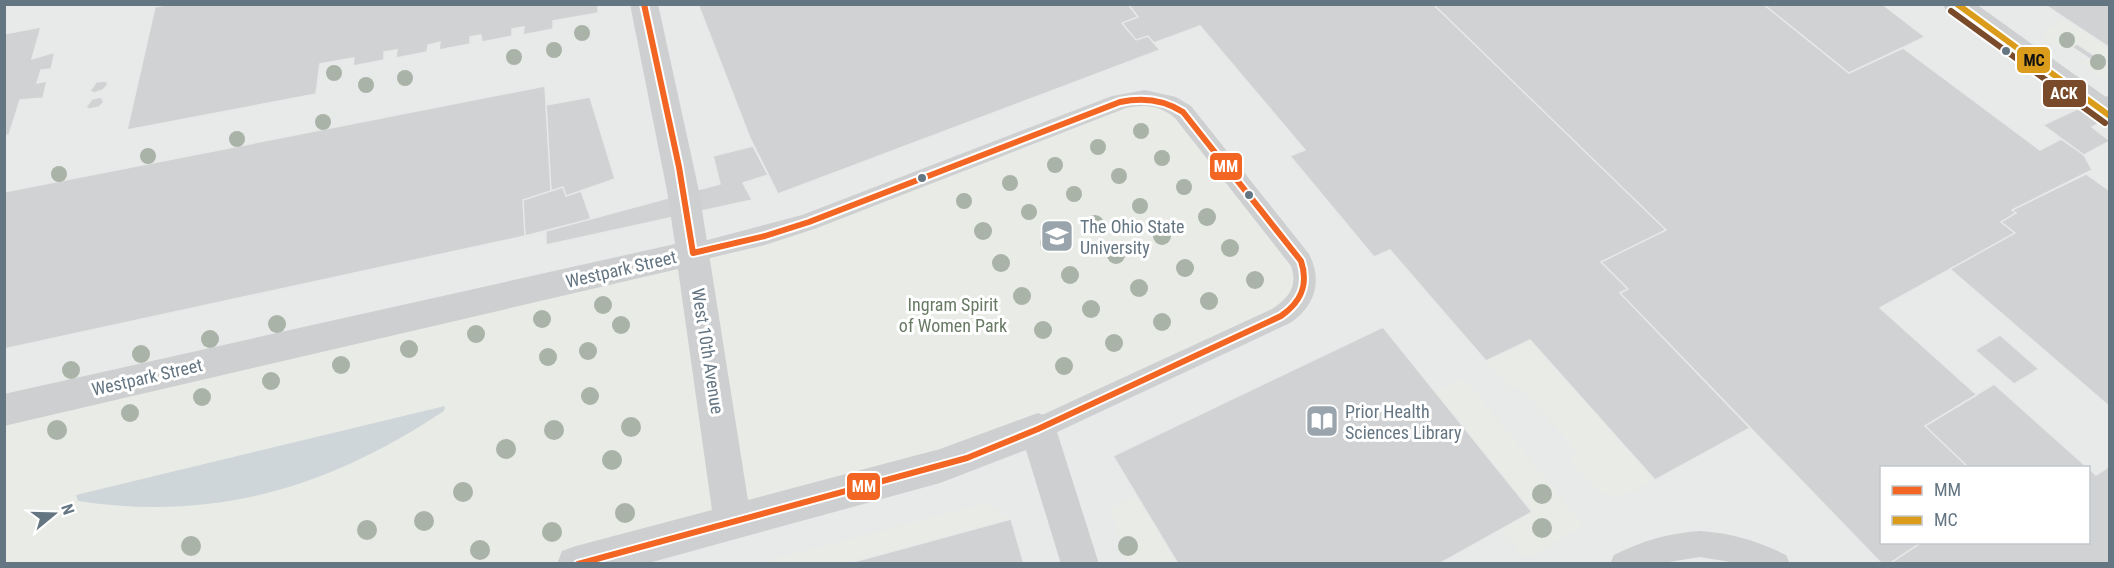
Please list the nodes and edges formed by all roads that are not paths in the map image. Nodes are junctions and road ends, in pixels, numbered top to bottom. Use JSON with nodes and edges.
{"nodes":[{"id":1,"x":644,"y":4,"type":"edge"},
{"id":2,"x":1956,"y":4,"type":"edge"},
{"id":3,"x":2109,"y":116,"type":"edge"},
{"id":4,"x":693,"y":253,"type":"junction"},
{"id":5,"x":4,"y":410,"type":"edge"},
{"id":6,"x":1038,"y":429,"type":"junction"},
{"id":7,"x":733,"y":522,"type":"junction"},
{"id":8,"x":576,"y":564,"type":"edge"},
{"id":9,"x":1080,"y":564,"type":"edge"},
{"id":10,"x":1624,"y":564,"type":"edge"},
{"id":11,"x":1776,"y":564,"type":"edge"}],
"edges":[{"from":1,"to":4,"type":"street","name":"West 10th Avenue"},
{"from":2,"to":3,"type":"street"},
{"from":4,"to":5,"type":"street","name":"Westpark Street"},
{"from":4,"to":6,"type":"lane","name":"Westpark Street"},
{"from":4,"to":7,"type":"street","name":"West 10th Avenue"},
{"from":6,"to":7,"type":"street"},
{"from":6,"to":9,"type":"street"},
{"from":7,"to":8,"type":"street"},
{"from":10,"to":11,"type":"lane"}]}
